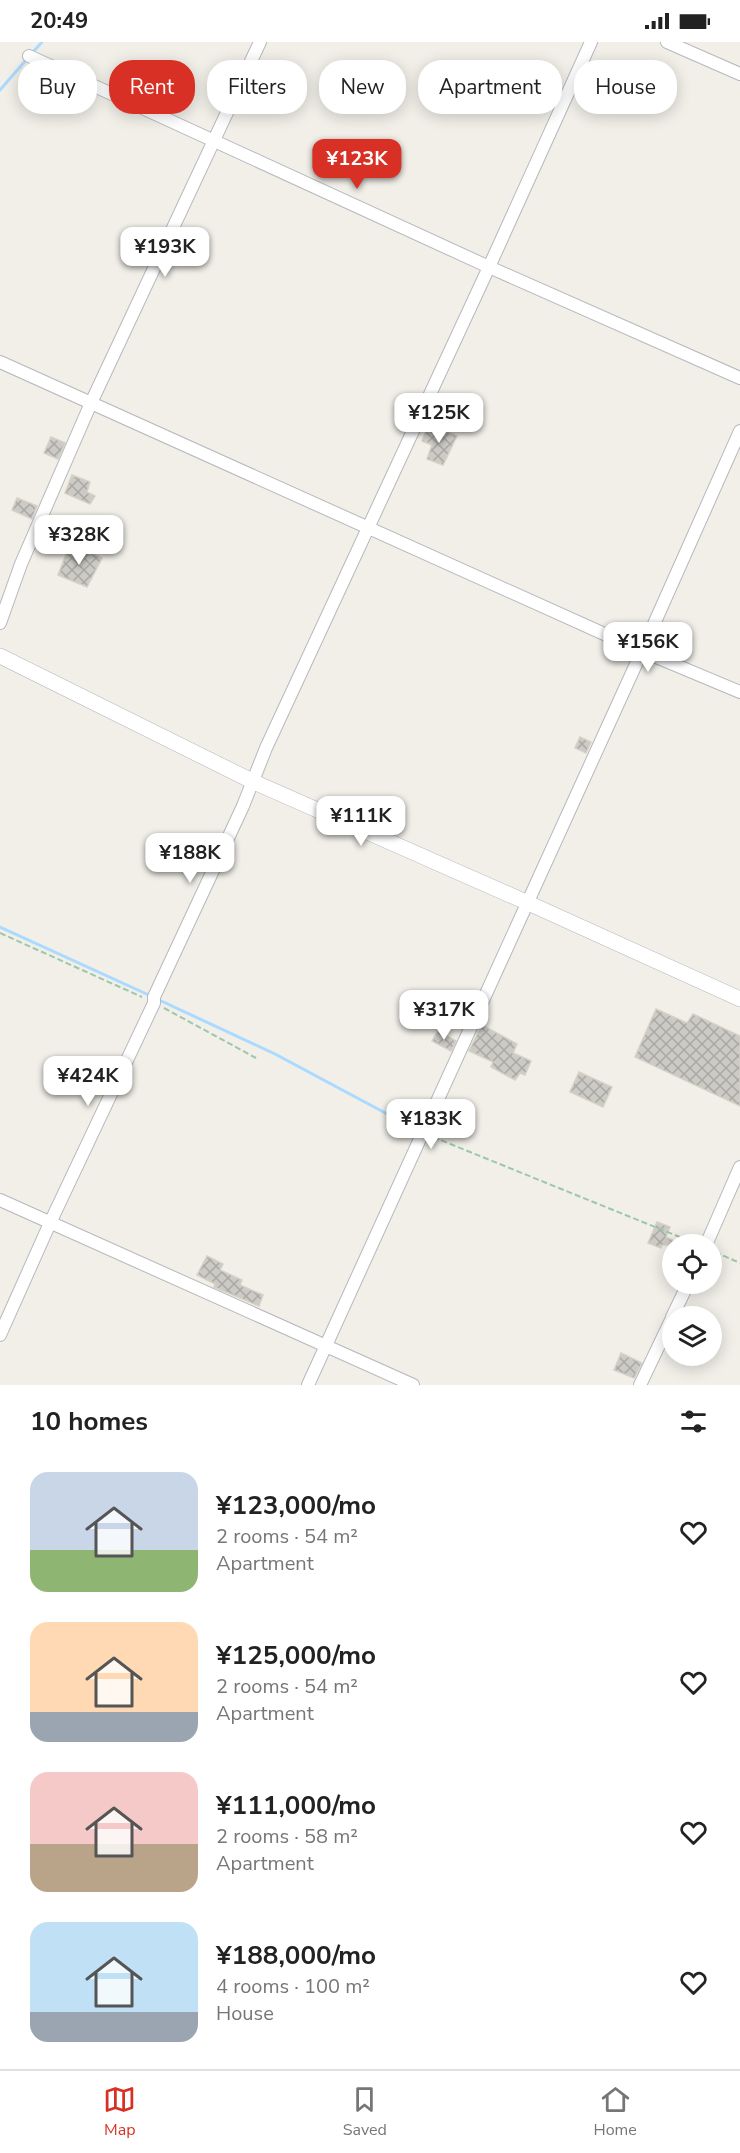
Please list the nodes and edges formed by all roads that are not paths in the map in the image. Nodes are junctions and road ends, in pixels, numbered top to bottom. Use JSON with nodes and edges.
{"nodes":[{"id":1,"x":260,"y":42,"type":"edge"},
{"id":2,"x":591,"y":42,"type":"edge"},
{"id":3,"x":667,"y":42,"type":"edge"},
{"id":4,"x":29,"y":56,"type":"dead end"},
{"id":5,"x":740,"y":74,"type":"edge"},
{"id":6,"x":213,"y":140,"type":"junction"},
{"id":7,"x":489,"y":267,"type":"junction"},
{"id":8,"x":0,"y":362,"type":"edge"},
{"id":9,"x":740,"y":378,"type":"edge"},
{"id":10,"x":91,"y":403,"type":"junction"},
{"id":11,"x":740,"y":431,"type":"edge"},
{"id":12,"x":367,"y":527,"type":"junction"},
{"id":13,"x":0,"y":623,"type":"edge"},
{"id":14,"x":642,"y":651,"type":"junction"},
{"id":15,"x":0,"y":656,"type":"edge"},
{"id":16,"x":740,"y":692,"type":"edge"},
{"id":17,"x":254,"y":782,"type":"junction"},
{"id":18,"x":526,"y":902,"type":"junction"},
{"id":19,"x":740,"y":999,"type":"edge"},
{"id":20,"x":740,"y":1167,"type":"edge"},
{"id":21,"x":0,"y":1200,"type":"edge"},
{"id":22,"x":50,"y":1224,"type":"junction"},
{"id":23,"x":711,"y":1234,"type":"edge"},
{"id":24,"x":0,"y":1335,"type":"edge"},
{"id":25,"x":662,"y":1338,"type":"edge"},
{"id":26,"x":326,"y":1345,"type":"junction"},
{"id":27,"x":308,"y":1385,"type":"edge"},
{"id":28,"x":413,"y":1385,"type":"edge"},
{"id":29,"x":640,"y":1385,"type":"edge"}],
"edges":[{"from":1,"to":6,"type":"street"},
{"from":2,"to":7,"type":"street"},
{"from":3,"to":5,"type":"street"},
{"from":4,"to":6,"type":"street"},
{"from":6,"to":7,"type":"street"},
{"from":6,"to":10,"type":"street"},
{"from":7,"to":9,"type":"street"},
{"from":7,"to":12,"type":"street"},
{"from":8,"to":10,"type":"street"},
{"from":10,"to":12,"type":"street"},
{"from":10,"to":13,"type":"street"},
{"from":11,"to":14,"type":"street"},
{"from":12,"to":14,"type":"street"},
{"from":12,"to":17,"type":"street"},
{"from":14,"to":16,"type":"street"},
{"from":14,"to":18,"type":"street"},
{"from":15,"to":17,"type":"street"},
{"from":17,"to":18,"type":"street"},
{"from":17,"to":22,"type":"street"},
{"from":18,"to":19,"type":"street"},
{"from":18,"to":26,"type":"street"},
{"from":20,"to":23,"type":"street"},
{"from":21,"to":22,"type":"street"},
{"from":22,"to":24,"type":"street"},
{"from":22,"to":26,"type":"street"},
{"from":25,"to":29,"type":"street"},
{"from":26,"to":27,"type":"street"},
{"from":26,"to":28,"type":"street"}]}
